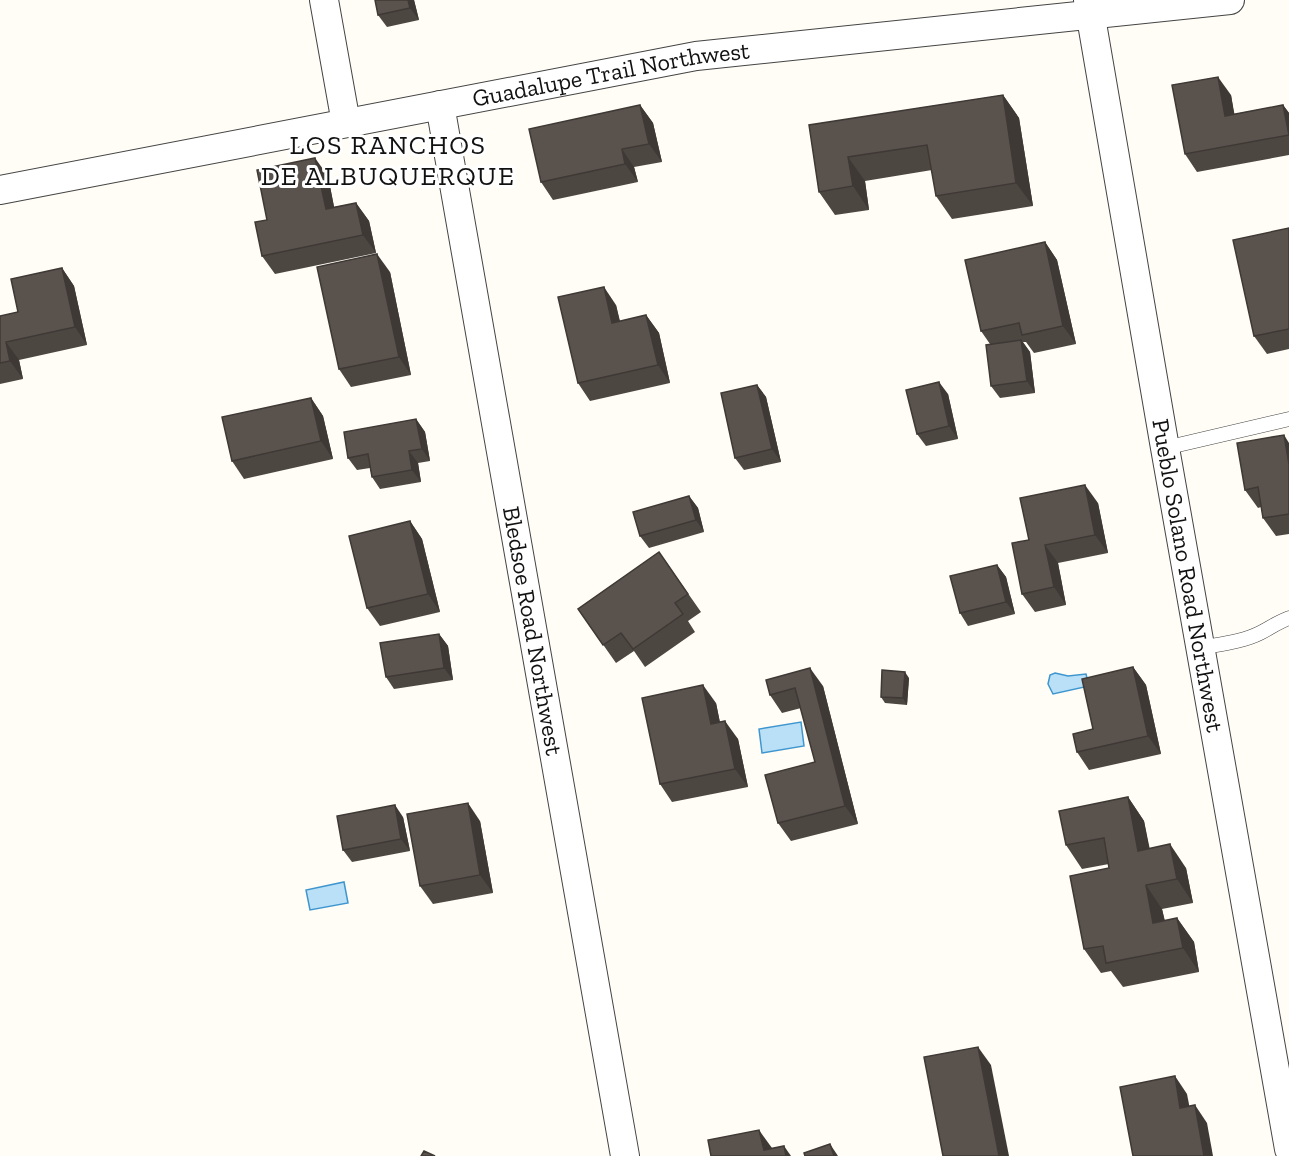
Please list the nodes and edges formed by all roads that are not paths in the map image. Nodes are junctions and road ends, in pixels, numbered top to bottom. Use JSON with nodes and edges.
{"nodes":[{"id":1,"x":324,"y":0,"type":"edge"},
{"id":2,"x":1230,"y":0,"type":"edge"},
{"id":3,"x":1088,"y":7,"type":"edge"},
{"id":4,"x":440,"y":105,"type":"junction"},
{"id":5,"x":346,"y":123,"type":"junction"},
{"id":6,"x":0,"y":190,"type":"edge"},
{"id":7,"x":1289,"y":419,"type":"edge"},
{"id":8,"x":1165,"y":448,"type":"junction"},
{"id":9,"x":1289,"y":618,"type":"edge"},
{"id":10,"x":1200,"y":648,"type":"junction"},
{"id":11,"x":1289,"y":1149,"type":"edge"},
{"id":12,"x":625,"y":1156,"type":"edge"}],
"edges":[{"from":1,"to":5,"type":"street"},
{"from":2,"to":3,"type":"street","name":"Guadalupe Trail Northwest"},
{"from":3,"to":4,"type":"street","name":"Guadalupe Trail Northwest"},
{"from":3,"to":8,"type":"street","name":"Pueblo Solano Road Northwest"},
{"from":4,"to":5,"type":"street","name":"Guadalupe Trail Northwest"},
{"from":4,"to":12,"type":"street","name":"Bledsoe Road Northwest"},
{"from":5,"to":6,"type":"street","name":"Guadalupe Trail Northwest"},
{"from":7,"to":8,"type":"lane"},
{"from":8,"to":10,"type":"street","name":"Pueblo Solano Road Northwest"},
{"from":9,"to":10,"type":"lane"},
{"from":10,"to":11,"type":"street","name":"Pueblo Solano Road Northwest"}]}
